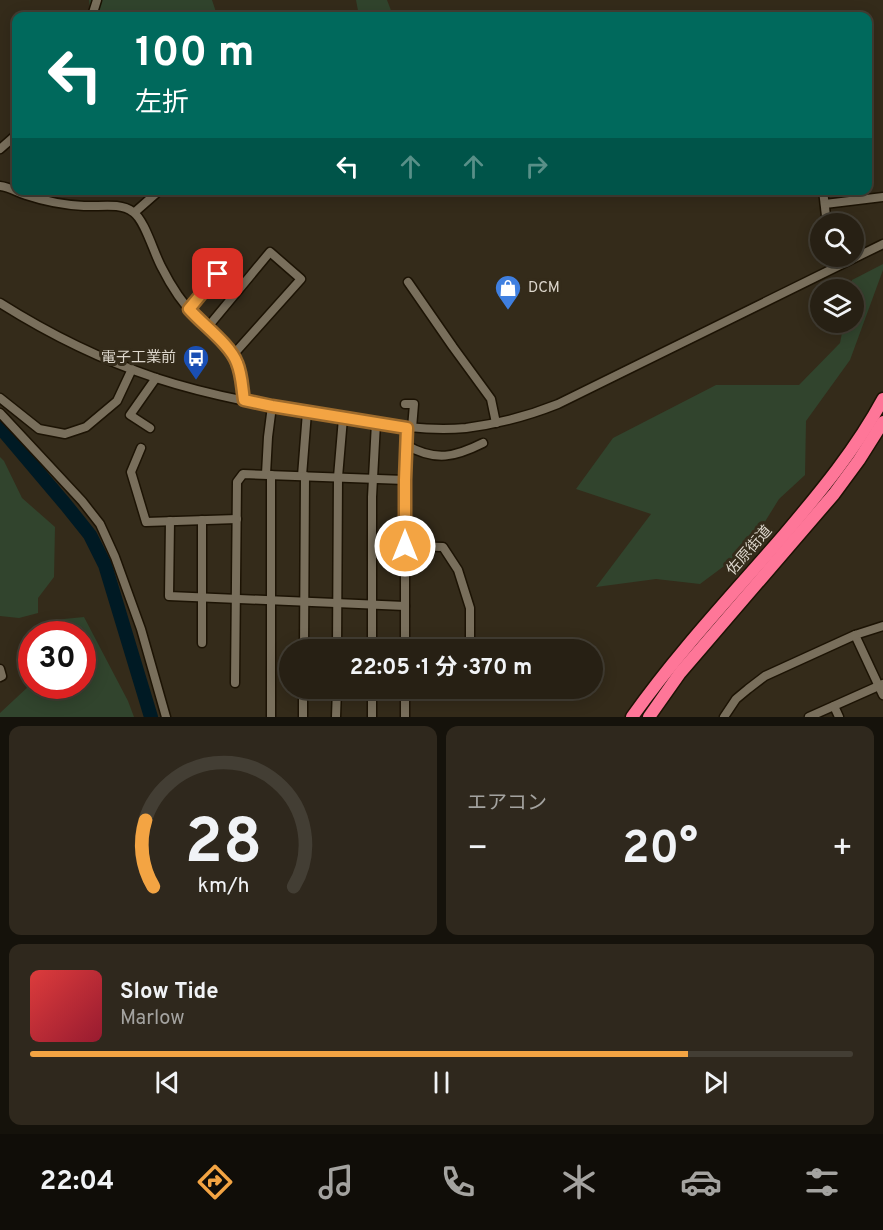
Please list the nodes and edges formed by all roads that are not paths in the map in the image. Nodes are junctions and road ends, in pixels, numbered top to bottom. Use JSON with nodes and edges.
{"nodes":[{"id":1,"x":12,"y":138,"type":"edge"},
{"id":2,"x":0,"y":149,"type":"edge"},
{"id":3,"x":27,"y":195,"type":"edge"},
{"id":4,"x":154,"y":195,"type":"edge"},
{"id":5,"x":824,"y":195,"type":"edge"},
{"id":6,"x":883,"y":197,"type":"edge"},
{"id":7,"x":825,"y":204,"type":"junction"},
{"id":8,"x":135,"y":212,"type":"junction"},
{"id":9,"x":826,"y":213,"type":"edge"},
{"id":10,"x":883,"y":244,"type":"edge"},
{"id":11,"x":232,"y":256,"type":"dead end"},
{"id":12,"x":408,"y":282,"type":"dead end"},
{"id":13,"x":0,"y":303,"type":"edge"},
{"id":14,"x":189,"y":309,"type":"junction"},
{"id":15,"x":207,"y":328,"type":"junction"},
{"id":16,"x":233,"y":355,"type":"junction"},
{"id":17,"x":132,"y":369,"type":"junction"},
{"id":18,"x":156,"y":378,"type":"junction"},
{"id":19,"x":0,"y":398,"type":"edge"},
{"id":20,"x":883,"y":399,"type":"edge"},
{"id":21,"x":244,"y":400,"type":"junction"},
{"id":22,"x":405,"y":404,"type":"dead end"},
{"id":23,"x":272,"y":406,"type":"junction"},
{"id":24,"x":307,"y":412,"type":"junction"},
{"id":25,"x":0,"y":413,"type":"edge"},
{"id":26,"x":343,"y":418,"type":"junction"},
{"id":27,"x":883,"y":422,"type":"edge"},
{"id":28,"x":376,"y":423,"type":"junction"},
{"id":29,"x":496,"y":423,"type":"junction"},
{"id":30,"x":150,"y":428,"type":"dead end"},
{"id":31,"x":409,"y":428,"type":"junction"},
{"id":32,"x":483,"y":443,"type":"dead end"},
{"id":33,"x":406,"y":445,"type":"junction"},
{"id":34,"x":141,"y":448,"type":"dead end"},
{"id":35,"x":268,"y":475,"type":"junction"},
{"id":36,"x":303,"y":476,"type":"junction"},
{"id":37,"x":338,"y":477,"type":"junction"},
{"id":38,"x":373,"y":479,"type":"junction"},
{"id":39,"x":405,"y":480,"type":"junction"},
{"id":40,"x":237,"y":519,"type":"junction"},
{"id":41,"x":202,"y":520,"type":"junction"},
{"id":42,"x":804,"y":520,"type":"junction"},
{"id":43,"x":170,"y":521,"type":"junction"},
{"id":44,"x":405,"y":546,"type":"junction"},
{"id":45,"x":202,"y":598,"type":"junction"},
{"id":46,"x":236,"y":599,"type":"junction"},
{"id":47,"x":271,"y":600,"type":"junction"},
{"id":48,"x":304,"y":601,"type":"junction"},
{"id":49,"x":337,"y":603,"type":"junction"},
{"id":50,"x":372,"y":604,"type":"junction"},
{"id":51,"x":405,"y":606,"type":"junction"},
{"id":52,"x":883,"y":626,"type":"edge"},
{"id":53,"x":855,"y":635,"type":"junction"},
{"id":54,"x":303,"y":639,"type":"edge"},
{"id":55,"x":337,"y":639,"type":"edge"},
{"id":56,"x":372,"y":639,"type":"edge"},
{"id":57,"x":405,"y":639,"type":"edge"},
{"id":58,"x":470,"y":639,"type":"edge"},
{"id":59,"x":202,"y":643,"type":"dead end"},
{"id":60,"x":0,"y":669,"type":"edge"},
{"id":61,"x":675,"y":669,"type":"junction"},
{"id":62,"x":0,"y":677,"type":"edge"},
{"id":63,"x":235,"y":683,"type":"dead end"},
{"id":64,"x":881,"y":685,"type":"edge"},
{"id":65,"x":883,"y":695,"type":"edge"},
{"id":66,"x":303,"y":699,"type":"edge"},
{"id":67,"x":337,"y":699,"type":"edge"},
{"id":68,"x":372,"y":699,"type":"edge"},
{"id":69,"x":405,"y":699,"type":"edge"},
{"id":70,"x":834,"y":706,"type":"junction"},
{"id":71,"x":166,"y":717,"type":"edge"},
{"id":72,"x":271,"y":717,"type":"edge"},
{"id":73,"x":303,"y":717,"type":"edge"},
{"id":74,"x":336,"y":717,"type":"edge"},
{"id":75,"x":372,"y":717,"type":"edge"},
{"id":76,"x":405,"y":717,"type":"edge"},
{"id":77,"x":633,"y":717,"type":"edge"},
{"id":78,"x":649,"y":717,"type":"edge"},
{"id":79,"x":724,"y":717,"type":"edge"},
{"id":80,"x":809,"y":717,"type":"edge"},
{"id":81,"x":839,"y":717,"type":"edge"}],
"edges":[{"from":1,"to":2,"type":"street"},
{"from":3,"to":8,"type":"street"},
{"from":4,"to":8,"type":"street"},
{"from":5,"to":7,"type":"street"},
{"from":6,"to":7,"type":"street"},
{"from":7,"to":9,"type":"street"},
{"from":8,"to":14,"type":"street"},
{"from":10,"to":29,"type":"street"},
{"from":11,"to":14,"type":"street"},
{"from":12,"to":29,"type":"street"},
{"from":13,"to":17,"type":"street"},
{"from":14,"to":15,"type":"street"},
{"from":15,"to":16,"type":"street"},
{"from":15,"to":16,"type":"street"},
{"from":16,"to":21,"type":"street"},
{"from":17,"to":18,"type":"street"},
{"from":17,"to":19,"type":"street"},
{"from":18,"to":21,"type":"street"},
{"from":18,"to":30,"type":"street"},
{"from":20,"to":42,"type":"highway","name":"佐原街道"},
{"from":21,"to":23,"type":"street"},
{"from":22,"to":31,"type":"street"},
{"from":23,"to":24,"type":"street"},
{"from":23,"to":35,"type":"street"},
{"from":24,"to":26,"type":"street"},
{"from":24,"to":36,"type":"street"},
{"from":25,"to":71,"type":"street"},
{"from":26,"to":28,"type":"street"},
{"from":26,"to":37,"type":"street"},
{"from":27,"to":42,"type":"highway","name":"佐原街道"},
{"from":28,"to":31,"type":"street"},
{"from":28,"to":38,"type":"street"},
{"from":29,"to":31,"type":"street"},
{"from":31,"to":33,"type":"street"},
{"from":32,"to":33,"type":"street"},
{"from":33,"to":39,"type":"street"},
{"from":34,"to":43,"type":"street"},
{"from":35,"to":36,"type":"street"},
{"from":35,"to":40,"type":"street"},
{"from":35,"to":47,"type":"street"},
{"from":36,"to":37,"type":"street"},
{"from":36,"to":48,"type":"street"},
{"from":37,"to":38,"type":"street"},
{"from":37,"to":49,"type":"street"},
{"from":38,"to":39,"type":"street"},
{"from":38,"to":50,"type":"street"},
{"from":39,"to":44,"type":"street"},
{"from":40,"to":41,"type":"street"},
{"from":40,"to":46,"type":"street"},
{"from":41,"to":43,"type":"street"},
{"from":41,"to":45,"type":"street"},
{"from":42,"to":61,"type":"highway","name":"佐原街道"},
{"from":43,"to":45,"type":"street"},
{"from":44,"to":51,"type":"street"},
{"from":44,"to":58,"type":"street"},
{"from":45,"to":46,"type":"street"},
{"from":45,"to":59,"type":"street"},
{"from":46,"to":47,"type":"street"},
{"from":46,"to":63,"type":"street"},
{"from":47,"to":48,"type":"street"},
{"from":47,"to":72,"type":"street"},
{"from":48,"to":49,"type":"street"},
{"from":48,"to":54,"type":"street"},
{"from":49,"to":50,"type":"street"},
{"from":49,"to":55,"type":"street"},
{"from":50,"to":51,"type":"street"},
{"from":50,"to":56,"type":"street"},
{"from":51,"to":57,"type":"street"},
{"from":52,"to":53,"type":"street"},
{"from":53,"to":64,"type":"street"},
{"from":53,"to":79,"type":"street"},
{"from":60,"to":62,"type":"street"},
{"from":61,"to":77,"type":"highway","name":"佐原街道"},
{"from":61,"to":78,"type":"highway","name":"佐原街道"},
{"from":64,"to":65,"type":"street"},
{"from":64,"to":70,"type":"street"},
{"from":66,"to":73,"type":"street"},
{"from":67,"to":74,"type":"street"},
{"from":68,"to":75,"type":"street"},
{"from":69,"to":76,"type":"street"},
{"from":70,"to":80,"type":"street"},
{"from":70,"to":81,"type":"street"}]}
